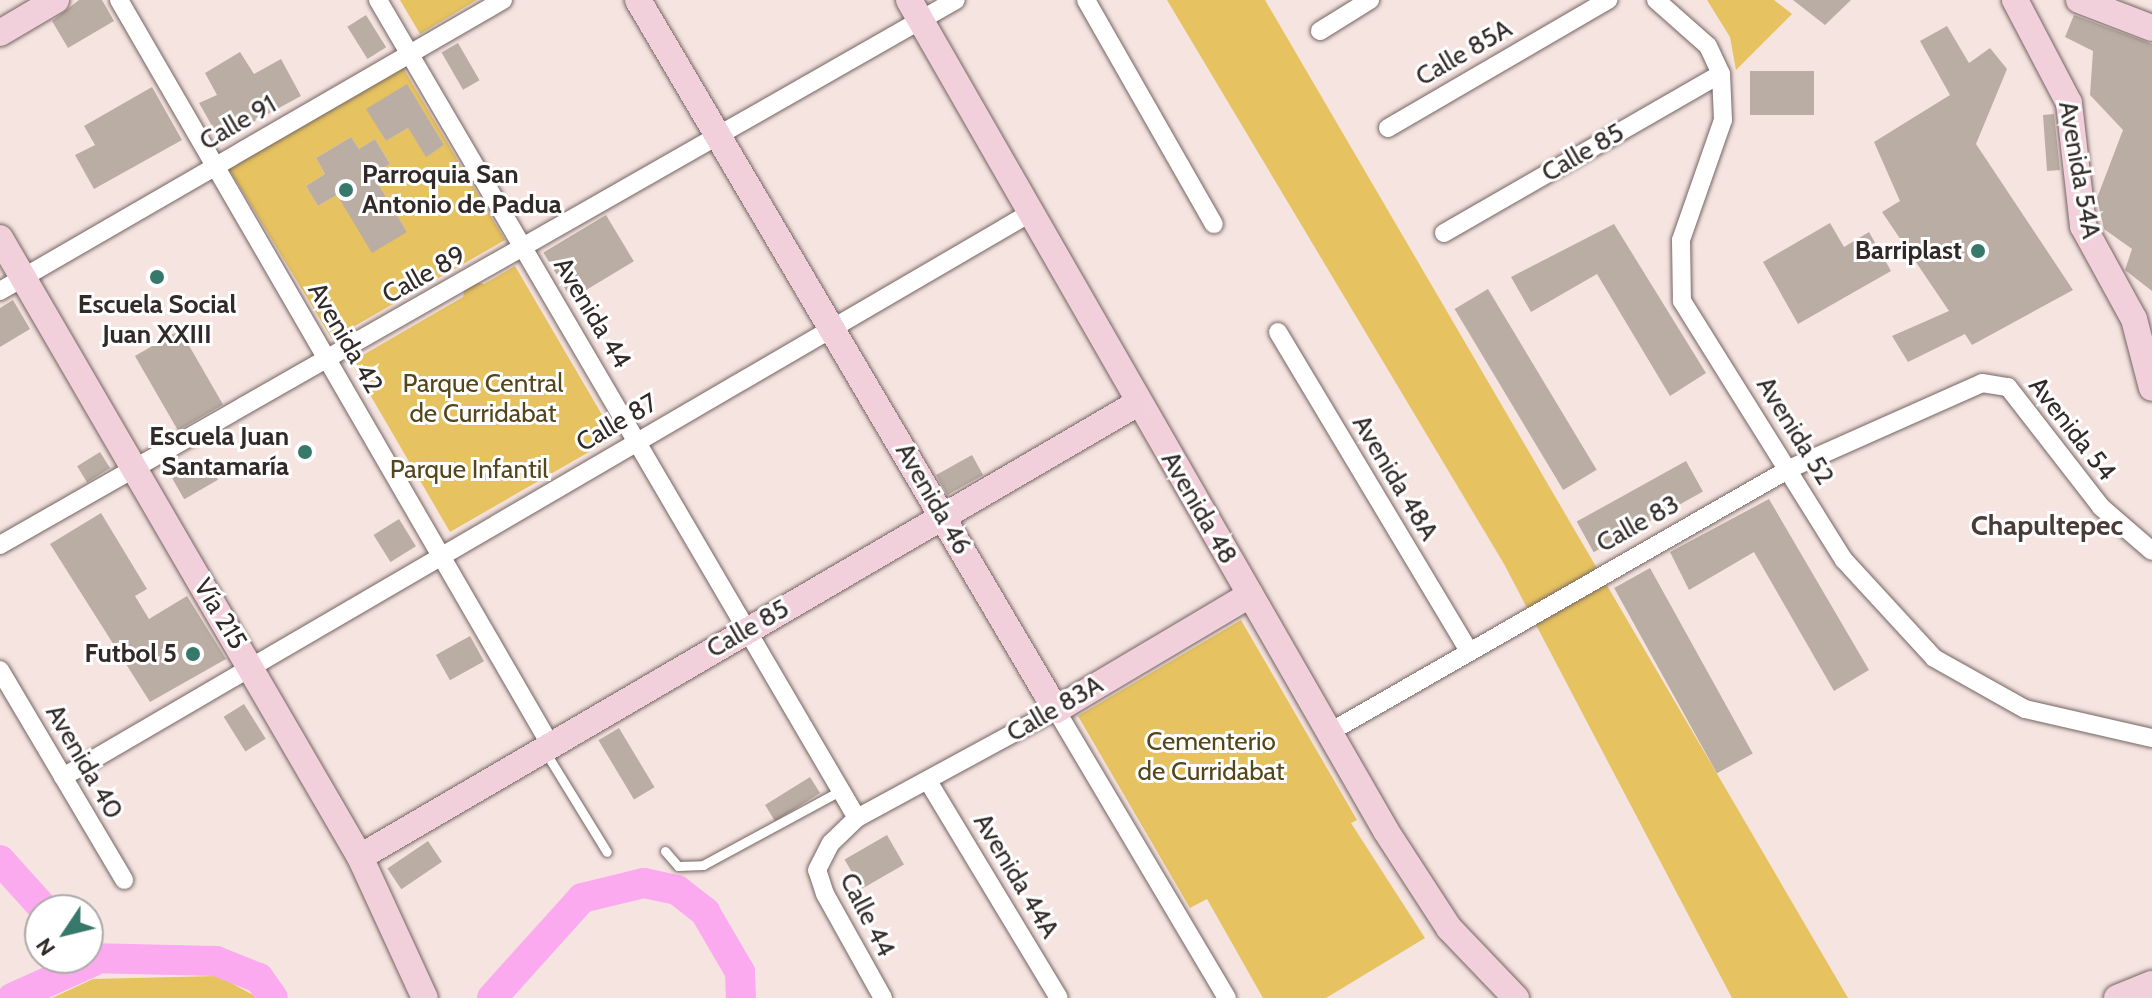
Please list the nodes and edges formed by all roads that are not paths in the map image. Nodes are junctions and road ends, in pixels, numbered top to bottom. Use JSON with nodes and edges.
{"nodes":[{"id":1,"x":56,"y":0,"type":"edge"},
{"id":2,"x":119,"y":0,"type":"edge"},
{"id":3,"x":378,"y":0,"type":"edge"},
{"id":4,"x":503,"y":0,"type":"edge"},
{"id":5,"x":638,"y":0,"type":"edge"},
{"id":6,"x":956,"y":0,"type":"edge"},
{"id":7,"x":1086,"y":0,"type":"edge"},
{"id":8,"x":1370,"y":0,"type":"edge"},
{"id":9,"x":1608,"y":0,"type":"edge"},
{"id":10,"x":1656,"y":0,"type":"edge"},
{"id":11,"x":2015,"y":0,"type":"edge"},
{"id":12,"x":2079,"y":0,"type":"edge"},
{"id":13,"x":915,"y":10,"type":"edge"},
{"id":14,"x":2152,"y":28,"type":"edge"},
{"id":15,"x":1320,"y":31,"type":"dead end"},
{"id":16,"x":0,"y":33,"type":"edge"},
{"id":17,"x":409,"y":53,"type":"junction"},
{"id":18,"x":1721,"y":74,"type":"junction"},
{"id":19,"x":1388,"y":128,"type":"dead end"},
{"id":20,"x":719,"y":136,"type":"junction"},
{"id":21,"x":216,"y":166,"type":"junction"},
{"id":22,"x":1032,"y":212,"type":"junction"},
{"id":23,"x":1214,"y":224,"type":"dead end"},
{"id":24,"x":1444,"y":233,"type":"dead end"},
{"id":25,"x":0,"y":238,"type":"edge"},
{"id":26,"x":524,"y":249,"type":"junction"},
{"id":27,"x":23,"y":278,"type":"junction"},
{"id":28,"x":0,"y":291,"type":"edge"},
{"id":29,"x":833,"y":329,"type":"junction"},
{"id":30,"x":1278,"y":332,"type":"dead end"},
{"id":31,"x":327,"y":360,"type":"junction"},
{"id":32,"x":1982,"y":383,"type":"joint"},
{"id":33,"x":2152,"y":388,"type":"edge"},
{"id":34,"x":1138,"y":403,"type":"junction"},
{"id":35,"x":637,"y":442,"type":"junction"},
{"id":36,"x":1789,"y":469,"type":"junction"},
{"id":37,"x":135,"y":470,"type":"junction"},
{"id":38,"x":944,"y":516,"type":"junction"},
{"id":39,"x":0,"y":545,"type":"edge"},
{"id":40,"x":2152,"y":551,"type":"edge"},
{"id":41,"x":439,"y":554,"type":"junction"},
{"id":42,"x":1250,"y":595,"type":"junction"},
{"id":43,"x":748,"y":630,"type":"junction"},
{"id":44,"x":1468,"y":650,"type":"junction"},
{"id":45,"x":251,"y":666,"type":"junction"},
{"id":46,"x":0,"y":670,"type":"edge"},
{"id":47,"x":1056,"y":710,"type":"junction"},
{"id":48,"x":1330,"y":732,"type":"junction"},
{"id":49,"x":2152,"y":738,"type":"edge"},
{"id":50,"x":546,"y":746,"type":"junction"},
{"id":51,"x":63,"y":777,"type":"junction"},
{"id":52,"x":928,"y":781,"type":"junction"},
{"id":53,"x":840,"y":791,"type":"junction"},
{"id":54,"x":857,"y":818,"type":"junction"},
{"id":55,"x":665,"y":851,"type":"dead end"},
{"id":56,"x":607,"y":852,"type":"dead end"},
{"id":57,"x":360,"y":857,"type":"junction"},
{"id":58,"x":124,"y":880,"type":"dead end"},
{"id":59,"x":2151,"y":989,"type":"edge"},
{"id":60,"x":425,"y":998,"type":"edge"},
{"id":61,"x":883,"y":998,"type":"edge"},
{"id":62,"x":1059,"y":998,"type":"edge"},
{"id":63,"x":1227,"y":998,"type":"edge"},
{"id":64,"x":1516,"y":998,"type":"edge"},
{"id":65,"x":2117,"y":998,"type":"edge"}],
"edges":[{"from":1,"to":16,"type":"main road"},
{"from":2,"to":21,"type":"street","name":"Avenida 42"},
{"from":3,"to":17,"type":"street","name":"Avenida 44"},
{"from":4,"to":17,"type":"street","name":"Calle 91"},
{"from":5,"to":20,"type":"main road","name":"Avenida 46"},
{"from":6,"to":13,"type":"street","name":"Calle 89"},
{"from":7,"to":23,"type":"street"},
{"from":8,"to":15,"type":"street"},
{"from":9,"to":19,"type":"street","name":"Calle 85A"},
{"from":10,"to":18,"type":"street","name":"Avenida 52"},
{"from":11,"to":33,"type":"main road","name":"Avenida 54A"},
{"from":12,"to":14,"type":"main road"},
{"from":13,"to":20,"type":"street","name":"Calle 89"},
{"from":13,"to":22,"type":"main road","name":"Avenida 48"},
{"from":17,"to":21,"type":"street","name":"Calle 91"},
{"from":17,"to":26,"type":"street","name":"Avenida 44"},
{"from":18,"to":24,"type":"street","name":"Calle 85"},
{"from":18,"to":36,"type":"street","name":"Avenida 52"},
{"from":20,"to":26,"type":"street","name":"Calle 89"},
{"from":20,"to":29,"type":"main road","name":"Avenida 46"},
{"from":21,"to":27,"type":"street","name":"Calle 91"},
{"from":21,"to":31,"type":"street","name":"Avenida 42"},
{"from":22,"to":29,"type":"street","name":"Calle 87"},
{"from":22,"to":34,"type":"main road","name":"Avenida 48"},
{"from":25,"to":27,"type":"main road","name":"Vía 215"},
{"from":26,"to":31,"type":"street","name":"Calle 89"},
{"from":26,"to":35,"type":"street","name":"Avenida 44"},
{"from":27,"to":28,"type":"street","name":"Calle 91"},
{"from":27,"to":37,"type":"main road","name":"Vía 215"},
{"from":29,"to":35,"type":"street","name":"Calle 87"},
{"from":29,"to":38,"type":"main road","name":"Avenida 46"},
{"from":30,"to":44,"type":"street","name":"Avenida 48A"},
{"from":31,"to":37,"type":"street","name":"Calle 89"},
{"from":31,"to":41,"type":"street","name":"Avenida 42"},
{"from":32,"to":36,"type":"street","name":"Calle 83"},
{"from":32,"to":40,"type":"street","name":"Avenida 54"},
{"from":34,"to":38,"type":"main road","name":"Calle 85"},
{"from":34,"to":42,"type":"main road","name":"Avenida 48"},
{"from":35,"to":41,"type":"street","name":"Calle 87"},
{"from":35,"to":43,"type":"street","name":"Avenida 44"},
{"from":36,"to":44,"type":"street","name":"Calle 83"},
{"from":36,"to":49,"type":"street","name":"Avenida 52"},
{"from":37,"to":39,"type":"street","name":"Calle 89"},
{"from":37,"to":45,"type":"main road","name":"Vía 215"},
{"from":38,"to":43,"type":"main road","name":"Calle 85"},
{"from":38,"to":47,"type":"main road","name":"Avenida 46"},
{"from":41,"to":45,"type":"street","name":"Calle 87"},
{"from":41,"to":50,"type":"street","name":"Avenida 42"},
{"from":42,"to":47,"type":"main road","name":"Calle 83A"},
{"from":42,"to":48,"type":"main road","name":"Avenida 48"},
{"from":43,"to":50,"type":"main road","name":"Calle 85"},
{"from":43,"to":53,"type":"street","name":"Avenida 44"},
{"from":44,"to":48,"type":"street","name":"Calle 83"},
{"from":45,"to":51,"type":"street","name":"Calle 87"},
{"from":45,"to":57,"type":"main road","name":"Vía 215"},
{"from":46,"to":51,"type":"street","name":"Avenida 40"},
{"from":47,"to":52,"type":"street","name":"Calle 83A"},
{"from":47,"to":63,"type":"street","name":"Avenida 46"},
{"from":48,"to":64,"type":"main road","name":"Avenida 48"},
{"from":50,"to":56,"type":"lane","name":"Avenida 42"},
{"from":50,"to":57,"type":"main road","name":"Calle 85"},
{"from":51,"to":58,"type":"street","name":"Avenida 40"},
{"from":52,"to":54,"type":"street","name":"Calle 83A"},
{"from":52,"to":62,"type":"street","name":"Avenida 44A"},
{"from":53,"to":54,"type":"street","name":"Avenida 44"},
{"from":53,"to":55,"type":"lane"},
{"from":54,"to":61,"type":"street","name":"Calle 44"},
{"from":57,"to":60,"type":"main road","name":"Vía 215"},
{"from":59,"to":65,"type":"main road"}]}
